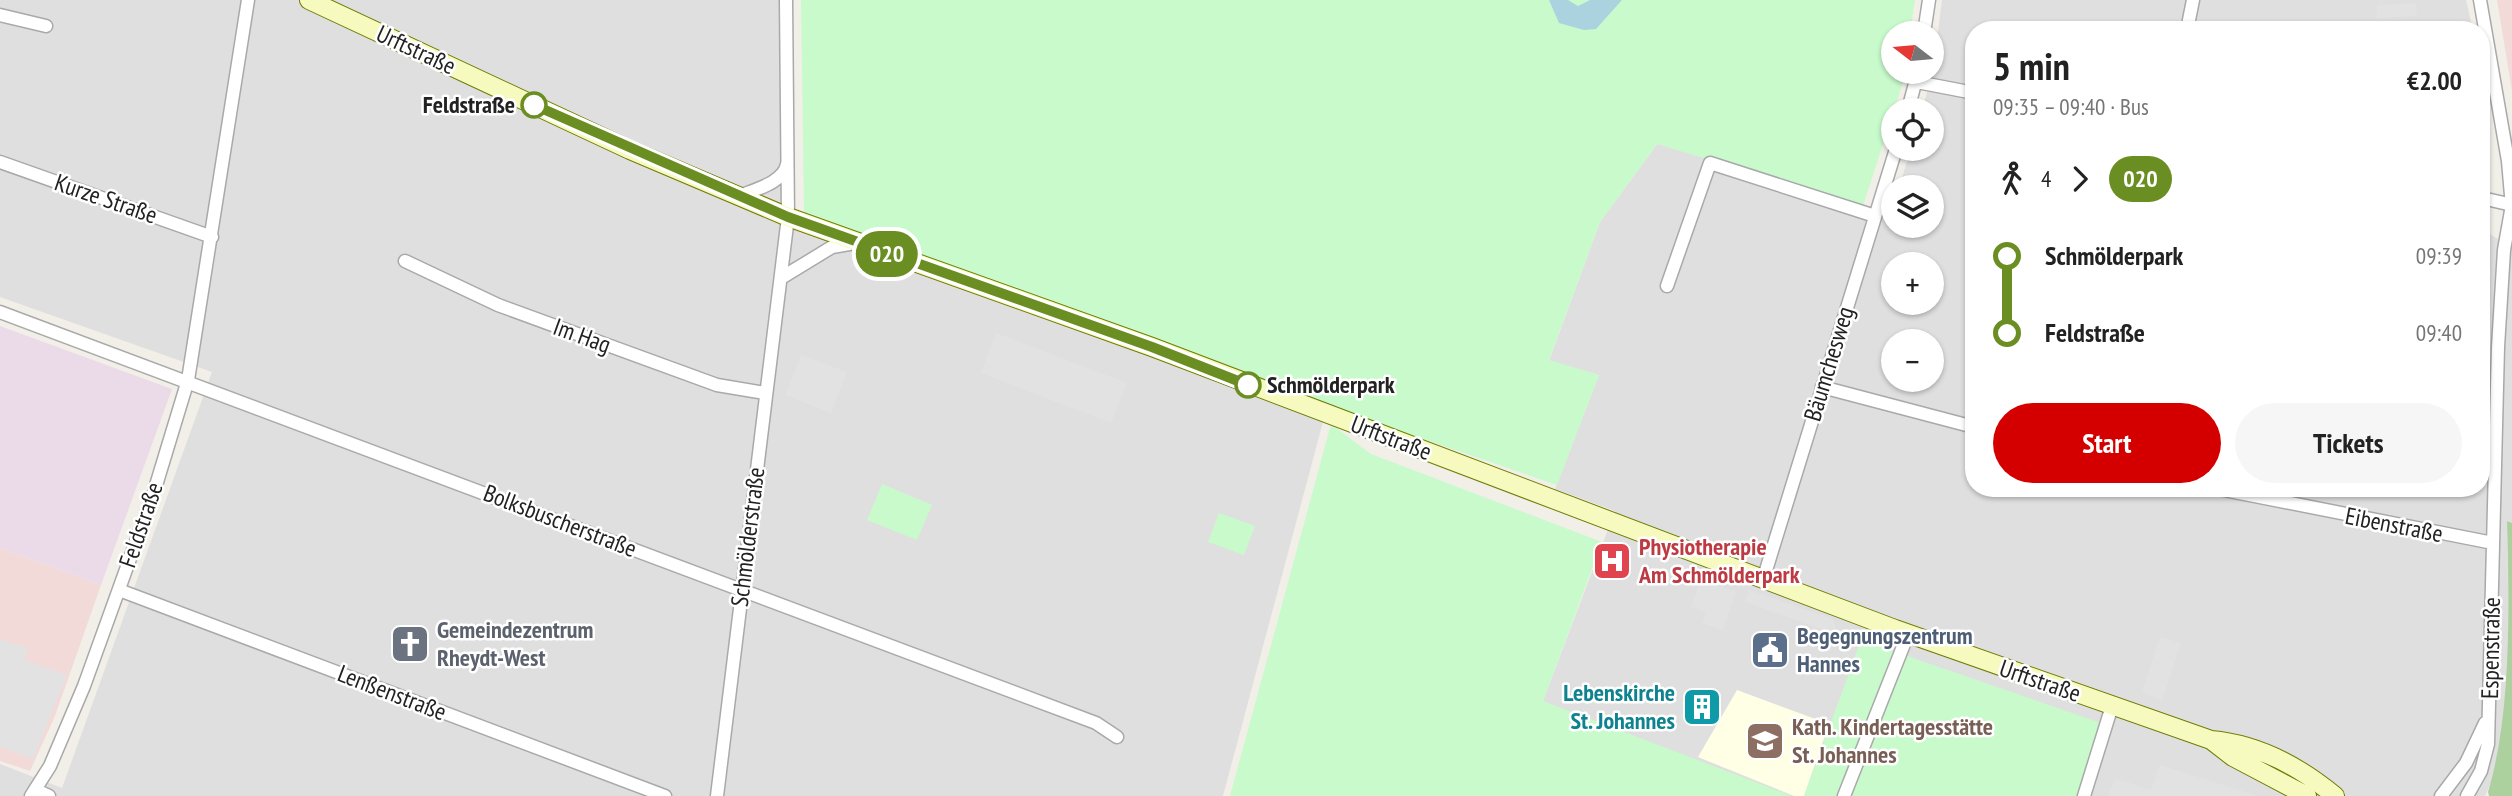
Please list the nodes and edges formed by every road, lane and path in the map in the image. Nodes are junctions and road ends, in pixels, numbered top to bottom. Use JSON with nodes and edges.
{"nodes":[{"id":1,"x":248,"y":0,"type":"edge"},
{"id":2,"x":309,"y":0,"type":"edge"},
{"id":3,"x":786,"y":0,"type":"edge"},
{"id":4,"x":1929,"y":0,"type":"edge"},
{"id":5,"x":2193,"y":0,"type":"edge"},
{"id":6,"x":2480,"y":0,"type":"edge"},
{"id":7,"x":0,"y":15,"type":"edge"},
{"id":8,"x":1926,"y":21,"type":"edge"},
{"id":9,"x":2189,"y":21,"type":"edge"},
{"id":10,"x":2484,"y":21,"type":"edge"},
{"id":11,"x":46,"y":26,"type":"dead end"},
{"id":12,"x":2490,"y":58,"type":"edge"},
{"id":13,"x":1942,"y":84,"type":"edge"},
{"id":14,"x":1965,"y":90,"type":"edge"},
{"id":15,"x":789,"y":153,"type":"junction"},
{"id":16,"x":1892,"y":161,"type":"edge"},
{"id":17,"x":0,"y":162,"type":"edge"},
{"id":18,"x":737,"y":197,"type":"junction"},
{"id":19,"x":2490,"y":200,"type":"edge"},
{"id":20,"x":2512,"y":206,"type":"edge"},
{"id":21,"x":1875,"y":216,"type":"junction"},
{"id":22,"x":788,"y":217,"type":"junction"},
{"id":23,"x":212,"y":237,"type":"junction"},
{"id":24,"x":855,"y":243,"type":"junction"},
{"id":25,"x":405,"y":261,"type":"dead end"},
{"id":26,"x":781,"y":278,"type":"junction"},
{"id":27,"x":1667,"y":286,"type":"dead end"},
{"id":28,"x":0,"y":312,"type":"edge"},
{"id":29,"x":188,"y":380,"type":"junction"},
{"id":30,"x":1822,"y":387,"type":"junction"},
{"id":31,"x":765,"y":393,"type":"junction"},
{"id":32,"x":1965,"y":425,"type":"edge"},
{"id":33,"x":2260,"y":497,"type":"edge"},
{"id":34,"x":2493,"y":543,"type":"junction"},
{"id":35,"x":1763,"y":580,"type":"junction"},
{"id":36,"x":119,"y":590,"type":"junction"},
{"id":37,"x":742,"y":590,"type":"junction"},
{"id":38,"x":1908,"y":634,"type":"junction"},
{"id":39,"x":2112,"y":706,"type":"junction"},
{"id":40,"x":2489,"y":713,"type":"junction"},
{"id":41,"x":1118,"y":737,"type":"dead end"},
{"id":42,"x":2211,"y":740,"type":"junction"},
{"id":43,"x":34,"y":794,"type":"edge"},
{"id":44,"x":49,"y":796,"type":"edge"},
{"id":45,"x":665,"y":796,"type":"edge"},
{"id":46,"x":717,"y":796,"type":"edge"},
{"id":47,"x":1843,"y":796,"type":"edge"},
{"id":48,"x":2084,"y":796,"type":"edge"},
{"id":49,"x":2306,"y":796,"type":"edge"},
{"id":50,"x":2335,"y":796,"type":"edge"},
{"id":51,"x":2441,"y":796,"type":"edge"},
{"id":52,"x":2467,"y":796,"type":"edge"}],
"edges":[{"from":1,"to":23,"type":"street","name":"Feldstraße"},
{"from":2,"to":18,"type":"street","name":"Urftstraße"},
{"from":3,"to":15,"type":"street","name":"Schmölderstraße"},
{"from":4,"to":8,"type":"street"},
{"from":5,"to":9,"type":"street"},
{"from":6,"to":10,"type":"street","name":"Espenstraße"},
{"from":7,"to":11,"type":"street"},
{"from":12,"to":20,"type":"street","name":"Espenstraße"},
{"from":13,"to":14,"type":"street"},
{"from":15,"to":18,"type":"street"},
{"from":15,"to":22,"type":"street","name":"Schmölderstraße"},
{"from":16,"to":21,"type":"street","name":"Bäumchesweg"},
{"from":17,"to":23,"type":"street","name":"Kurze Straße"},
{"from":18,"to":22,"type":"street","name":"Urftstraße"},
{"from":19,"to":20,"type":"street"},
{"from":20,"to":34,"type":"street","name":"Espenstraße"},
{"from":21,"to":27,"type":"street"},
{"from":21,"to":30,"type":"street","name":"Bäumchesweg"},
{"from":22,"to":24,"type":"street","name":"Urftstraße"},
{"from":22,"to":26,"type":"street","name":"Schmölderstraße"},
{"from":23,"to":29,"type":"street","name":"Feldstraße"},
{"from":24,"to":26,"type":"street"},
{"from":24,"to":35,"type":"street","name":"Urftstraße"},
{"from":25,"to":31,"type":"street","name":"Im Hag"},
{"from":26,"to":31,"type":"street","name":"Schmölderstraße"},
{"from":28,"to":29,"type":"street","name":"Bolksbuscherstraße"},
{"from":29,"to":36,"type":"street","name":"Feldstraße"},
{"from":29,"to":37,"type":"street","name":"Bolksbuscherstraße"},
{"from":30,"to":32,"type":"street"},
{"from":30,"to":35,"type":"street","name":"Bäumchesweg"},
{"from":31,"to":37,"type":"street","name":"Schmölderstraße"},
{"from":33,"to":34,"type":"street","name":"Eibenstraße"},
{"from":34,"to":40,"type":"street","name":"Espenstraße"},
{"from":35,"to":38,"type":"street","name":"Urftstraße"},
{"from":36,"to":43,"type":"street","name":"Feldstraße"},
{"from":36,"to":45,"type":"street","name":"Lenßenstraße"},
{"from":37,"to":41,"type":"street","name":"Bolksbuscherstraße"},
{"from":37,"to":46,"type":"street","name":"Schmölderstraße"},
{"from":38,"to":39,"type":"street","name":"Urftstraße"},
{"from":38,"to":47,"type":"street"},
{"from":39,"to":42,"type":"street","name":"Urftstraße"},
{"from":39,"to":48,"type":"street"},
{"from":40,"to":51,"type":"street","name":"Espenstraße"},
{"from":40,"to":52,"type":"street","name":"Espenstraße"},
{"from":42,"to":49,"type":"street","name":"Urftstraße"},
{"from":42,"to":50,"type":"street","name":"Urftstraße"},
{"from":43,"to":44,"type":"street"}]}
